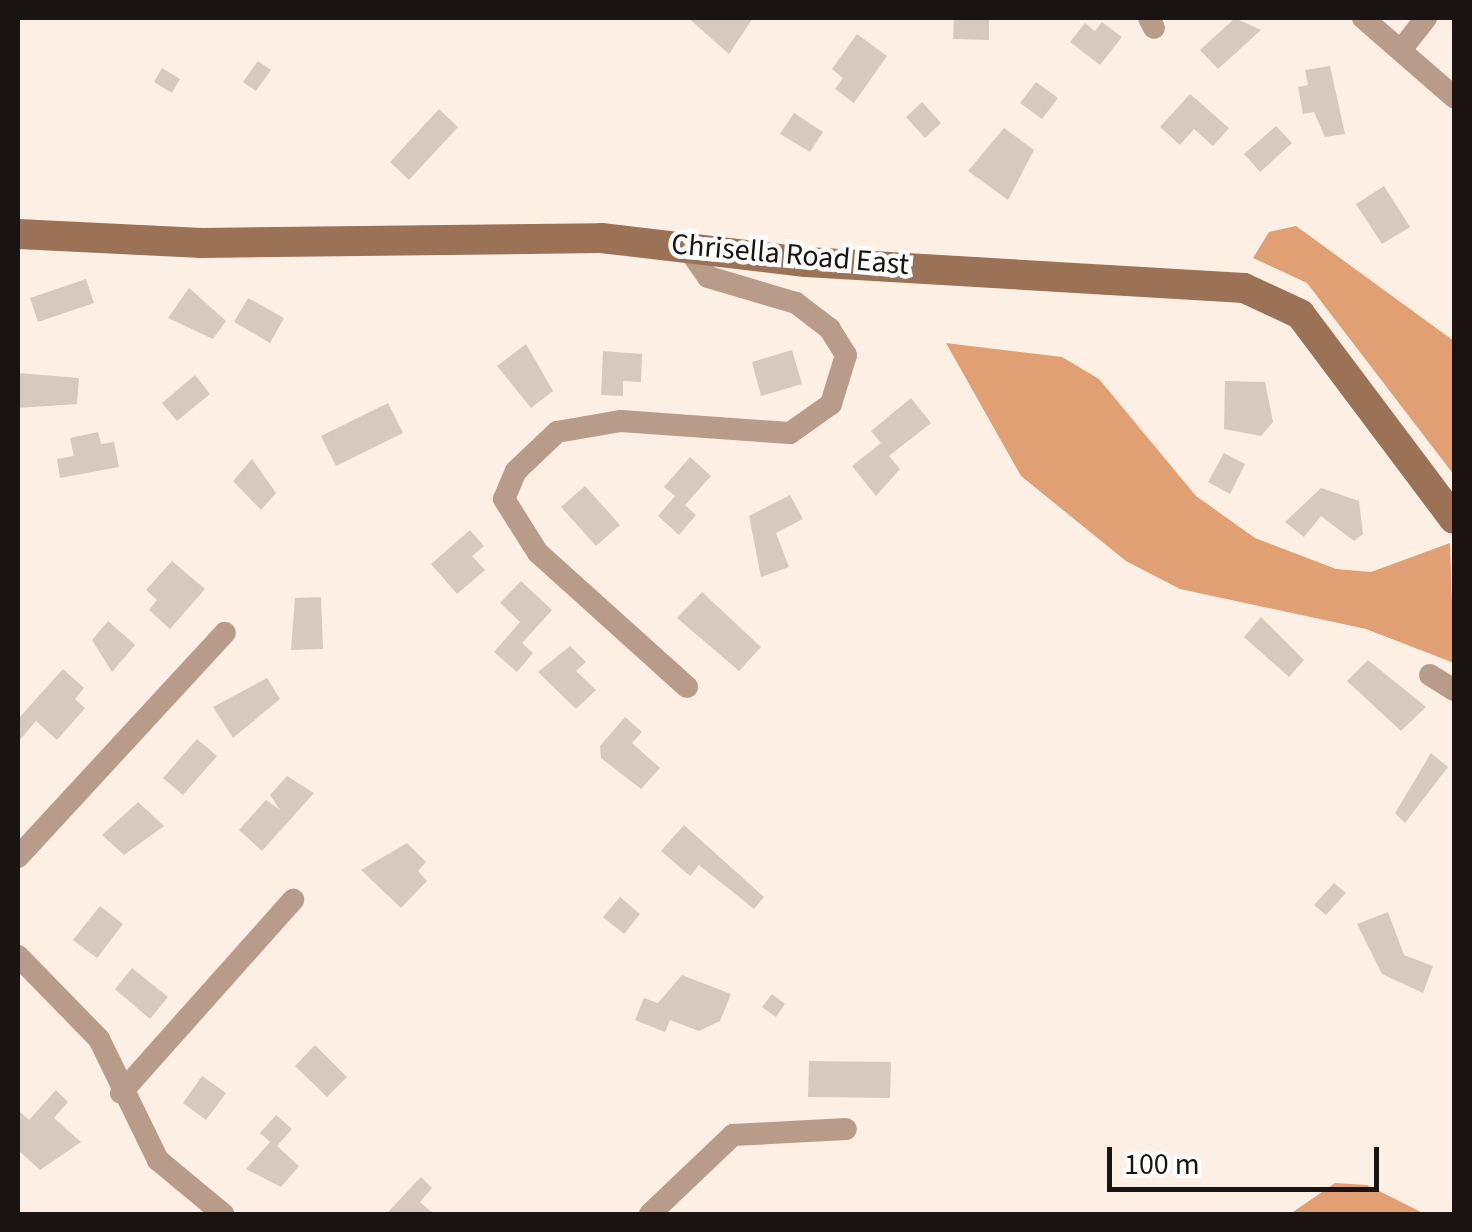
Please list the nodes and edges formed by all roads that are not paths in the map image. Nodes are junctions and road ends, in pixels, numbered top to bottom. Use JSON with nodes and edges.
{"nodes":[{"id":1,"x":1362,"y":18,"type":"edge"},
{"id":2,"x":1426,"y":18,"type":"edge"},
{"id":3,"x":1401,"y":50,"type":"junction"},
{"id":4,"x":1454,"y":96,"type":"edge"},
{"id":5,"x":18,"y":234,"type":"edge"},
{"id":6,"x":688,"y":248,"type":"junction"},
{"id":7,"x":1454,"y":518,"type":"edge"},
{"id":8,"x":225,"y":633,"type":"dead end"},
{"id":9,"x":1430,"y":674,"type":"dead end"},
{"id":10,"x":687,"y":687,"type":"dead end"},
{"id":11,"x":1454,"y":690,"type":"edge"},
{"id":12,"x":18,"y":857,"type":"edge"},
{"id":13,"x":293,"y":900,"type":"dead end"},
{"id":14,"x":18,"y":956,"type":"edge"},
{"id":15,"x":121,"y":1093,"type":"junction"},
{"id":16,"x":846,"y":1129,"type":"dead end"},
{"id":17,"x":223,"y":1214,"type":"edge"},
{"id":18,"x":650,"y":1214,"type":"edge"}],
"edges":[{"from":1,"to":3,"type":"street"},
{"from":2,"to":3,"type":"street"},
{"from":3,"to":4,"type":"street"},
{"from":5,"to":6,"type":"street","name":"Chrisella Road East"},
{"from":6,"to":7,"type":"street","name":"Chrisella Road East"},
{"from":6,"to":10,"type":"street"},
{"from":8,"to":12,"type":"street"},
{"from":9,"to":11,"type":"street"},
{"from":13,"to":15,"type":"street"},
{"from":14,"to":15,"type":"street"},
{"from":15,"to":17,"type":"street"},
{"from":16,"to":18,"type":"street"}]}
